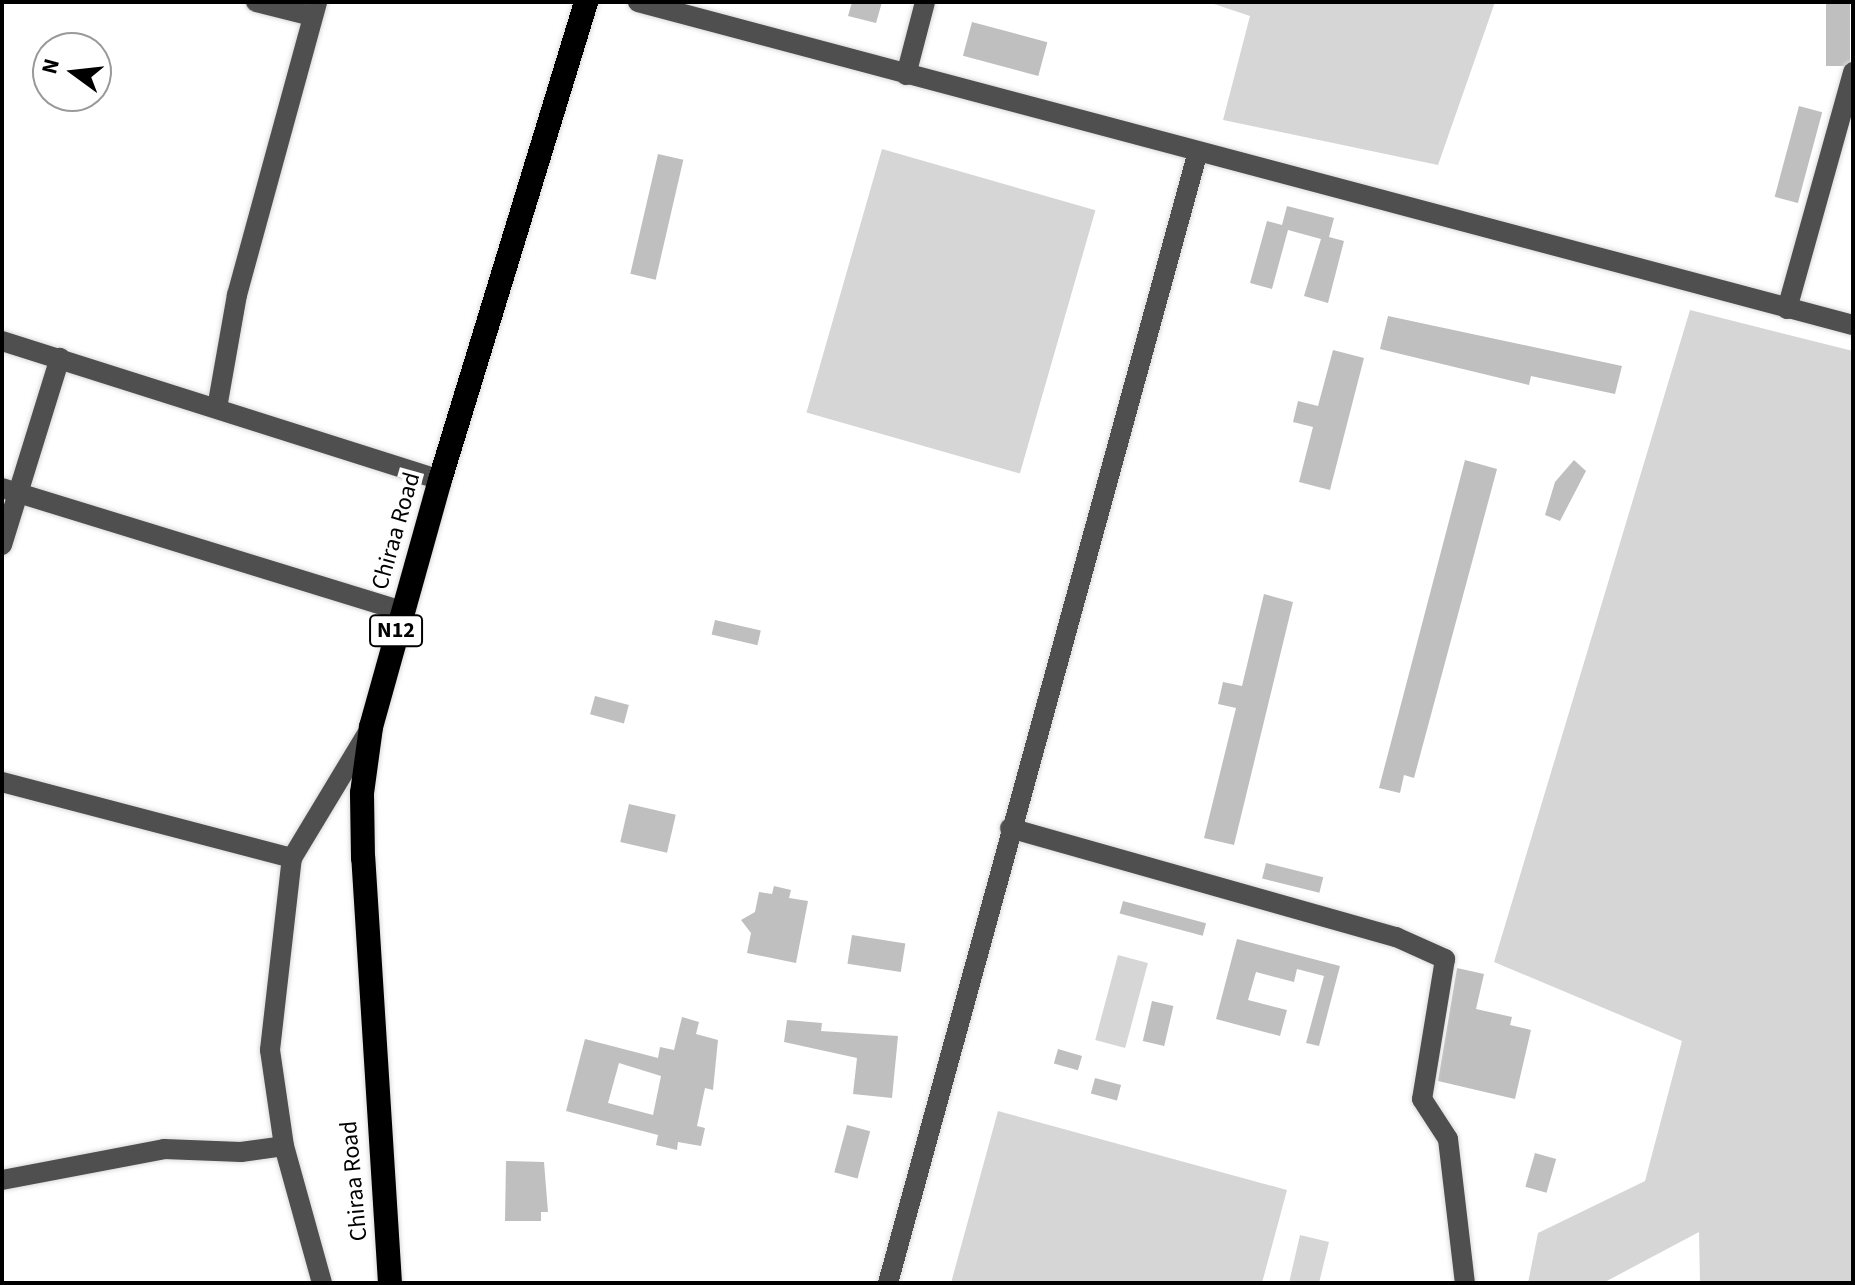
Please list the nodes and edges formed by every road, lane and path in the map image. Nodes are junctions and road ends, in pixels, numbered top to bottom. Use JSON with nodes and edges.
{"nodes":[{"id":1,"x":256,"y":2,"type":"edge"},
{"id":2,"x":586,"y":2,"type":"edge"},
{"id":3,"x":638,"y":2,"type":"edge"},
{"id":4,"x":925,"y":2,"type":"edge"},
{"id":5,"x":314,"y":9,"type":"edge"},
{"id":6,"x":1853,"y":72,"type":"edge"},
{"id":7,"x":906,"y":75,"type":"junction"},
{"id":8,"x":1197,"y":155,"type":"junction"},
{"id":9,"x":1787,"y":309,"type":"junction"},
{"id":10,"x":1853,"y":325,"type":"edge"},
{"id":11,"x":2,"y":341,"type":"edge"},
{"id":12,"x":60,"y":358,"type":"junction"},
{"id":13,"x":217,"y":408,"type":"junction"},
{"id":14,"x":440,"y":480,"type":"junction"},
{"id":15,"x":10,"y":490,"type":"edge"},
{"id":16,"x":2,"y":545,"type":"edge"},
{"id":17,"x":401,"y":611,"type":"junction"},
{"id":18,"x":371,"y":727,"type":"junction"},
{"id":19,"x":2,"y":782,"type":"edge"},
{"id":20,"x":1010,"y":828,"type":"junction"},
{"id":21,"x":292,"y":858,"type":"junction"},
{"id":22,"x":284,"y":1146,"type":"junction"},
{"id":23,"x":2,"y":1180,"type":"edge"},
{"id":24,"x":322,"y":1283,"type":"edge"},
{"id":25,"x":390,"y":1283,"type":"edge"},
{"id":26,"x":888,"y":1283,"type":"edge"},
{"id":27,"x":1465,"y":1283,"type":"edge"}],
"edges":[{"from":1,"to":5,"type":"street"},
{"from":2,"to":14,"type":"highway","name":"Chiraa Road","number":"N12"},
{"from":3,"to":7,"type":"street"},
{"from":4,"to":7,"type":"street"},
{"from":5,"to":13,"type":"street"},
{"from":6,"to":9,"type":"street"},
{"from":7,"to":8,"type":"street"},
{"from":8,"to":9,"type":"street"},
{"from":8,"to":20,"type":"street"},
{"from":9,"to":10,"type":"street"},
{"from":11,"to":12,"type":"street"},
{"from":12,"to":13,"type":"street"},
{"from":12,"to":15,"type":"street"},
{"from":13,"to":14,"type":"street"},
{"from":14,"to":17,"type":"highway","name":"Chiraa Road","number":"N12"},
{"from":15,"to":16,"type":"street"},
{"from":15,"to":17,"type":"street"},
{"from":17,"to":18,"type":"highway","name":"Chiraa Road","number":"N12"},
{"from":18,"to":21,"type":"street"},
{"from":18,"to":25,"type":"highway","name":"Chiraa Road","number":"N12"},
{"from":19,"to":21,"type":"street"},
{"from":20,"to":26,"type":"street"},
{"from":20,"to":27,"type":"street"},
{"from":21,"to":22,"type":"street"},
{"from":22,"to":23,"type":"street"},
{"from":22,"to":24,"type":"street"}]}
